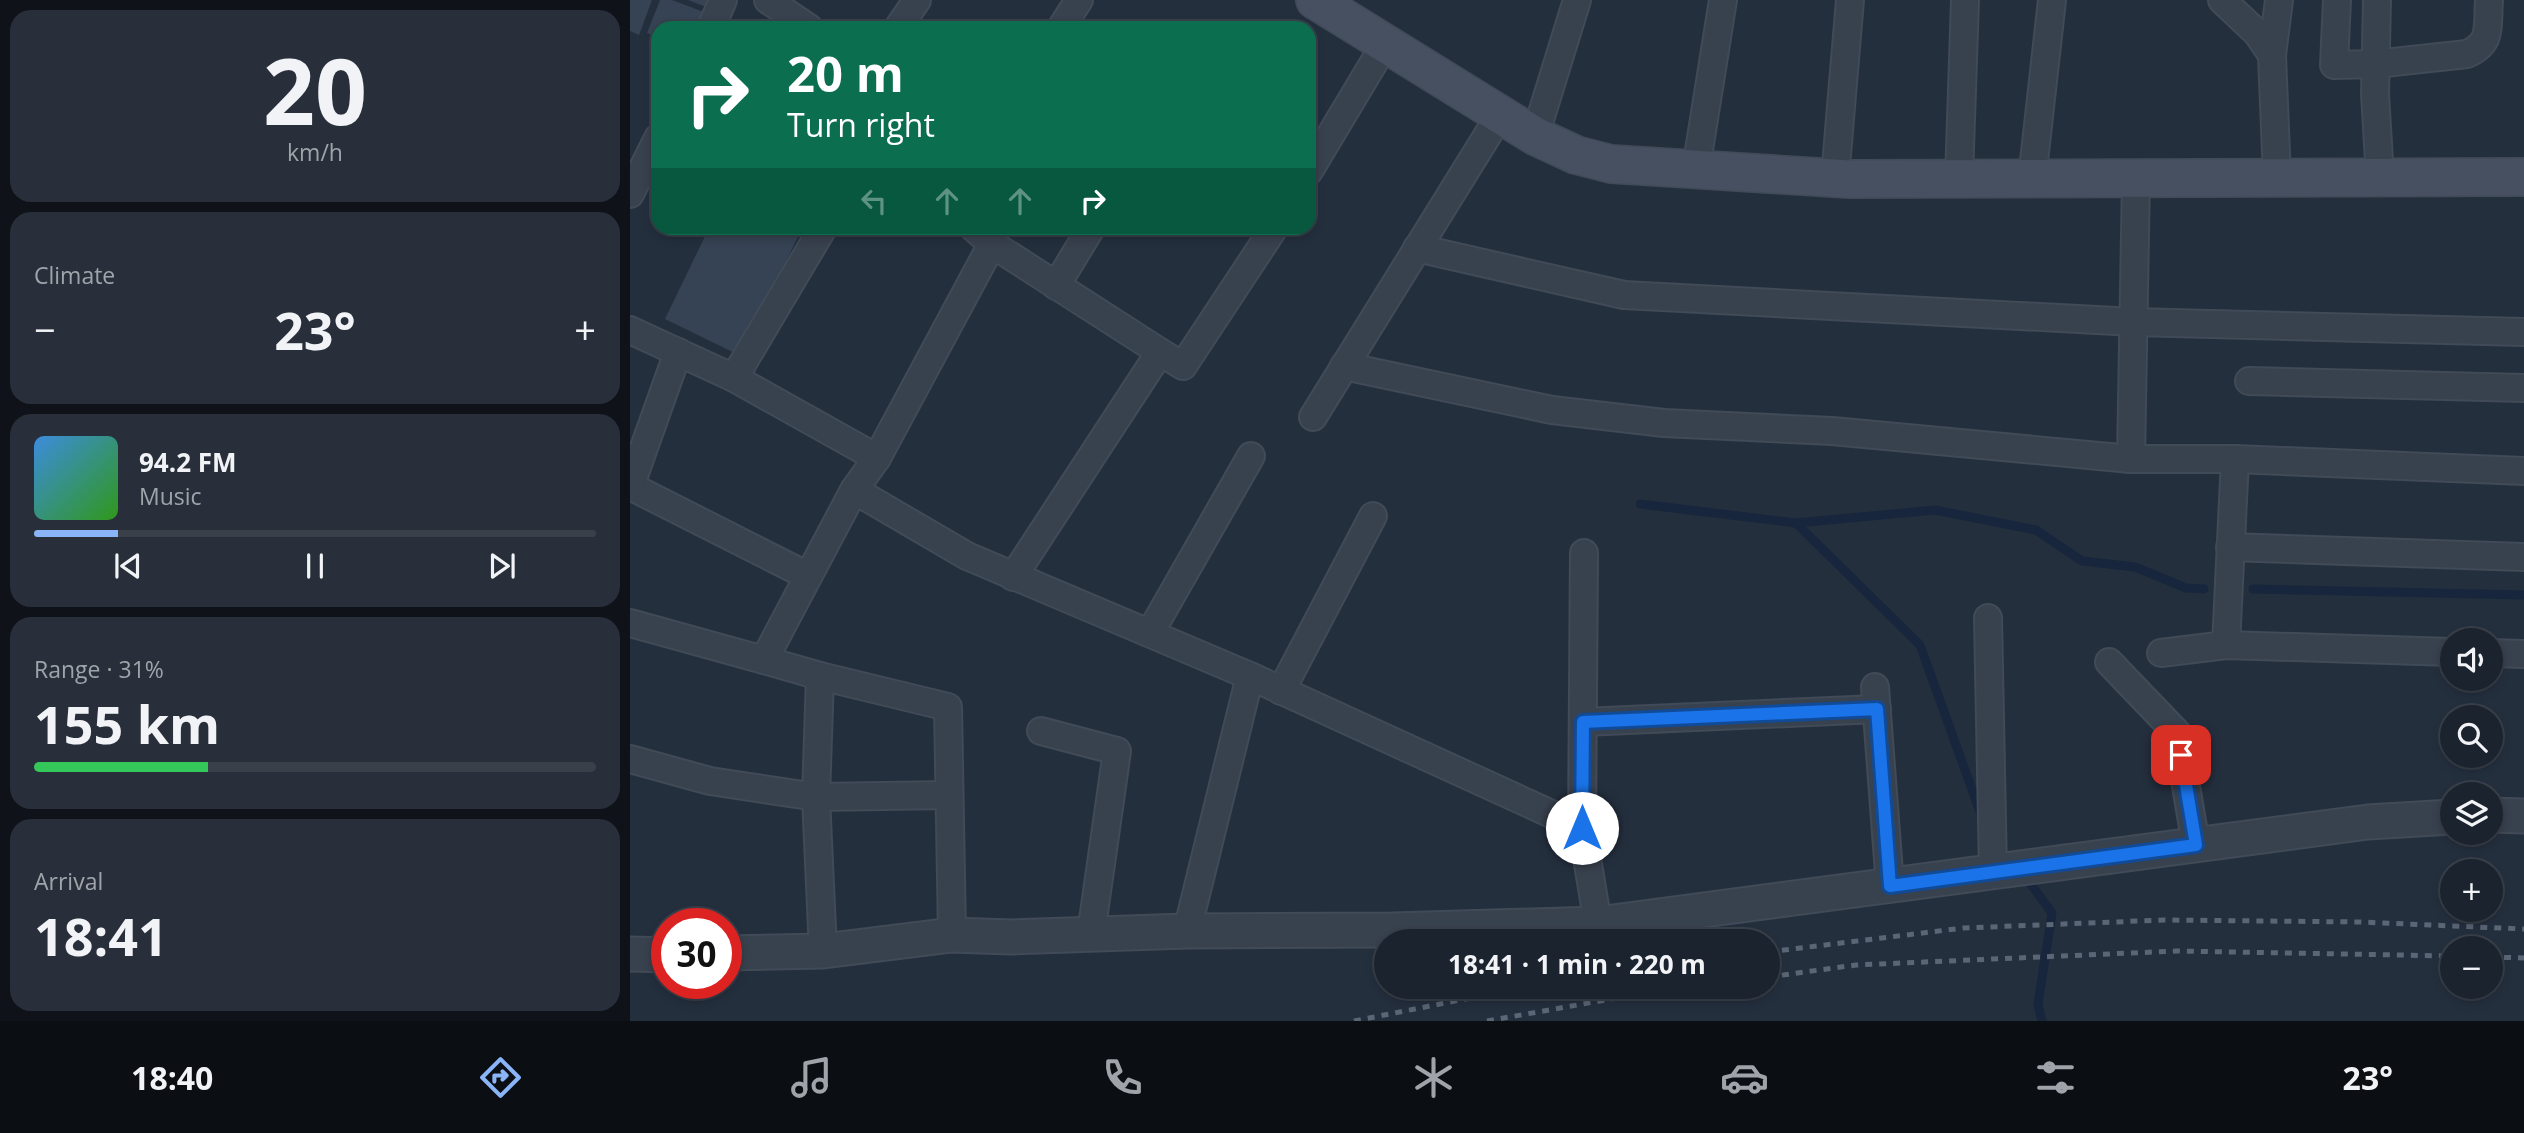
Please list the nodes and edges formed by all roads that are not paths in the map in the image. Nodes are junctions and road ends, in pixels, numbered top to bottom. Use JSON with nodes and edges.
{"nodes":[{"id":1,"x":723,"y":0,"type":"edge"},
{"id":2,"x":768,"y":0,"type":"edge"},
{"id":3,"x":916,"y":0,"type":"edge"},
{"id":4,"x":1079,"y":0,"type":"edge"},
{"id":5,"x":1315,"y":0,"type":"edge"},
{"id":6,"x":1577,"y":0,"type":"edge"},
{"id":7,"x":1723,"y":0,"type":"edge"},
{"id":8,"x":1850,"y":0,"type":"edge"},
{"id":9,"x":1965,"y":0,"type":"edge"},
{"id":10,"x":2052,"y":0,"type":"edge"},
{"id":11,"x":2222,"y":0,"type":"edge"},
{"id":12,"x":2279,"y":0,"type":"edge"},
{"id":13,"x":2337,"y":0,"type":"edge"},
{"id":14,"x":2377,"y":0,"type":"edge"},
{"id":15,"x":2489,"y":0,"type":"edge"},
{"id":16,"x":714,"y":21,"type":"edge"},
{"id":17,"x":799,"y":21,"type":"edge"},
{"id":18,"x":902,"y":21,"type":"edge"},
{"id":19,"x":1066,"y":21,"type":"edge"},
{"id":20,"x":1385,"y":44,"type":"junction"},
{"id":21,"x":2272,"y":55,"type":"junction"},
{"id":22,"x":2375,"y":64,"type":"junction"},
{"id":23,"x":1500,"y":115,"type":"junction"},
{"id":24,"x":1535,"y":136,"type":"junction"},
{"id":25,"x":651,"y":152,"type":"edge"},
{"id":26,"x":1316,"y":159,"type":"edge"},
{"id":27,"x":1696,"y":169,"type":"junction"},
{"id":28,"x":2380,"y":177,"type":"junction"},
{"id":29,"x":2524,"y":177,"type":"edge"},
{"id":30,"x":1835,"y":178,"type":"junction"},
{"id":31,"x":1959,"y":178,"type":"junction"},
{"id":32,"x":2032,"y":178,"type":"junction"},
{"id":33,"x":2136,"y":178,"type":"junction"},
{"id":34,"x":2277,"y":178,"type":"junction"},
{"id":35,"x":630,"y":194,"type":"edge"},
{"id":36,"x":818,"y":235,"type":"edge"},
{"id":37,"x":1087,"y":235,"type":"edge"},
{"id":38,"x":1269,"y":235,"type":"edge"},
{"id":39,"x":983,"y":236,"type":"edge"},
{"id":40,"x":1418,"y":248,"type":"junction"},
{"id":41,"x":1056,"y":286,"type":"junction"},
{"id":42,"x":2134,"y":322,"type":"junction"},
{"id":43,"x":630,"y":330,"type":"edge"},
{"id":44,"x":2524,"y":332,"type":"edge"},
{"id":45,"x":678,"y":352,"type":"junction"},
{"id":46,"x":1160,"y":352,"type":"junction"},
{"id":47,"x":1345,"y":366,"type":"junction"},
{"id":48,"x":734,"y":379,"type":"junction"},
{"id":49,"x":2249,"y":381,"type":"dead end"},
{"id":50,"x":2524,"y":388,"type":"edge"},
{"id":51,"x":1313,"y":416,"type":"dead end"},
{"id":52,"x":1251,"y":456,"type":"dead end"},
{"id":53,"x":877,"y":457,"type":"junction"},
{"id":54,"x":2132,"y":459,"type":"junction"},
{"id":55,"x":2235,"y":459,"type":"junction"},
{"id":56,"x":2524,"y":471,"type":"edge"},
{"id":57,"x":630,"y":487,"type":"edge"},
{"id":58,"x":854,"y":490,"type":"junction"},
{"id":59,"x":1373,"y":516,"type":"dead end"},
{"id":60,"x":2230,"y":547,"type":"junction"},
{"id":61,"x":1584,"y":553,"type":"dead end"},
{"id":62,"x":2524,"y":557,"type":"edge"},
{"id":63,"x":808,"y":576,"type":"junction"},
{"id":64,"x":1013,"y":577,"type":"junction"},
{"id":65,"x":1988,"y":618,"type":"dead end"},
{"id":66,"x":630,"y":623,"type":"edge"},
{"id":67,"x":1150,"y":633,"type":"junction"},
{"id":68,"x":2226,"y":645,"type":"junction"},
{"id":69,"x":2440,"y":652,"type":"edge"},
{"id":70,"x":2161,"y":653,"type":"dead end"},
{"id":71,"x":2503,"y":653,"type":"edge"},
{"id":72,"x":2524,"y":654,"type":"edge"},
{"id":73,"x":764,"y":660,"type":"junction"},
{"id":74,"x":2109,"y":662,"type":"dead end"},
{"id":75,"x":820,"y":676,"type":"junction"},
{"id":76,"x":1250,"y":676,"type":"junction"},
{"id":77,"x":1281,"y":691,"type":"junction"},
{"id":78,"x":1583,"y":722,"type":"junction"},
{"id":79,"x":1041,"y":731,"type":"dead end"},
{"id":80,"x":630,"y":759,"type":"edge"},
{"id":81,"x":949,"y":795,"type":"junction"},
{"id":82,"x":816,"y":797,"type":"junction"},
{"id":83,"x":2503,"y":815,"type":"edge"},
{"id":84,"x":2524,"y":816,"type":"edge"},
{"id":85,"x":2440,"y":818,"type":"edge"},
{"id":86,"x":1582,"y":828,"type":"junction"},
{"id":87,"x":2196,"y":845,"type":"junction"},
{"id":88,"x":1993,"y":872,"type":"junction"},
{"id":89,"x":1890,"y":886,"type":"junction"},
{"id":90,"x":1598,"y":924,"type":"junction"},
{"id":91,"x":1186,"y":930,"type":"junction"},
{"id":92,"x":1091,"y":934,"type":"junction"},
{"id":93,"x":951,"y":935,"type":"junction"},
{"id":94,"x":823,"y":951,"type":"junction"},
{"id":95,"x":742,"y":953,"type":"edge"},
{"id":96,"x":630,"y":954,"type":"edge"},
{"id":97,"x":651,"y":955,"type":"edge"}],
"edges":[{"from":1,"to":16,"type":"street"},
{"from":2,"to":17,"type":"street"},
{"from":3,"to":18,"type":"street"},
{"from":4,"to":19,"type":"street"},
{"from":5,"to":20,"type":"main road"},
{"from":6,"to":24,"type":"street"},
{"from":7,"to":27,"type":"street"},
{"from":8,"to":30,"type":"street"},
{"from":9,"to":31,"type":"street"},
{"from":10,"to":32,"type":"street"},
{"from":11,"to":21,"type":"street"},
{"from":12,"to":21,"type":"street"},
{"from":13,"to":22,"type":"street"},
{"from":14,"to":22,"type":"street"},
{"from":15,"to":22,"type":"street"},
{"from":20,"to":23,"type":"main road"},
{"from":20,"to":26,"type":"street"},
{"from":21,"to":34,"type":"street"},
{"from":22,"to":28,"type":"street"},
{"from":23,"to":24,"type":"main road"},
{"from":23,"to":40,"type":"street"},
{"from":24,"to":27,"type":"main road"},
{"from":25,"to":35,"type":"street"},
{"from":27,"to":30,"type":"main road"},
{"from":28,"to":29,"type":"main road"},
{"from":28,"to":34,"type":"main road"},
{"from":30,"to":31,"type":"main road"},
{"from":31,"to":32,"type":"main road"},
{"from":32,"to":33,"type":"main road"},
{"from":33,"to":34,"type":"main road"},
{"from":33,"to":42,"type":"street"},
{"from":36,"to":48,"type":"street"},
{"from":37,"to":41,"type":"street"},
{"from":38,"to":46,"type":"street"},
{"from":39,"to":41,"type":"street"},
{"from":39,"to":53,"type":"street"},
{"from":40,"to":42,"type":"street"},
{"from":40,"to":47,"type":"street"},
{"from":41,"to":46,"type":"street"},
{"from":42,"to":44,"type":"street"},
{"from":42,"to":54,"type":"street"},
{"from":43,"to":45,"type":"street"},
{"from":45,"to":48,"type":"street"},
{"from":45,"to":57,"type":"street"},
{"from":46,"to":64,"type":"street"},
{"from":47,"to":51,"type":"street"},
{"from":47,"to":54,"type":"street"},
{"from":48,"to":53,"type":"street"},
{"from":49,"to":50,"type":"street"},
{"from":52,"to":67,"type":"street"},
{"from":53,"to":58,"type":"street"},
{"from":54,"to":55,"type":"street"},
{"from":55,"to":56,"type":"street"},
{"from":55,"to":60,"type":"street"},
{"from":57,"to":63,"type":"street"},
{"from":58,"to":63,"type":"street"},
{"from":58,"to":64,"type":"street"},
{"from":59,"to":77,"type":"street"},
{"from":60,"to":62,"type":"street"},
{"from":60,"to":68,"type":"street"},
{"from":61,"to":78,"type":"street"},
{"from":63,"to":73,"type":"street"},
{"from":64,"to":67,"type":"street"},
{"from":65,"to":88,"type":"street"},
{"from":66,"to":73,"type":"street"},
{"from":67,"to":76,"type":"street"},
{"from":68,"to":69,"type":"street"},
{"from":68,"to":70,"type":"street"},
{"from":71,"to":72,"type":"street"},
{"from":73,"to":75,"type":"street"},
{"from":74,"to":87,"type":"street"},
{"from":75,"to":81,"type":"street"},
{"from":75,"to":82,"type":"street"},
{"from":76,"to":77,"type":"street"},
{"from":76,"to":91,"type":"street"},
{"from":77,"to":86,"type":"street"},
{"from":78,"to":86,"type":"street"},
{"from":78,"to":89,"type":"street"},
{"from":79,"to":92,"type":"street"},
{"from":80,"to":82,"type":"street"},
{"from":81,"to":82,"type":"street"},
{"from":81,"to":93,"type":"street"},
{"from":82,"to":94,"type":"street"},
{"from":83,"to":84,"type":"street"},
{"from":85,"to":87,"type":"street"},
{"from":86,"to":90,"type":"street"},
{"from":87,"to":88,"type":"street"},
{"from":88,"to":89,"type":"street"},
{"from":89,"to":90,"type":"street"},
{"from":90,"to":91,"type":"street"},
{"from":91,"to":92,"type":"street"},
{"from":92,"to":93,"type":"street"},
{"from":93,"to":94,"type":"street"},
{"from":94,"to":95,"type":"street"},
{"from":96,"to":97,"type":"street"}]}
